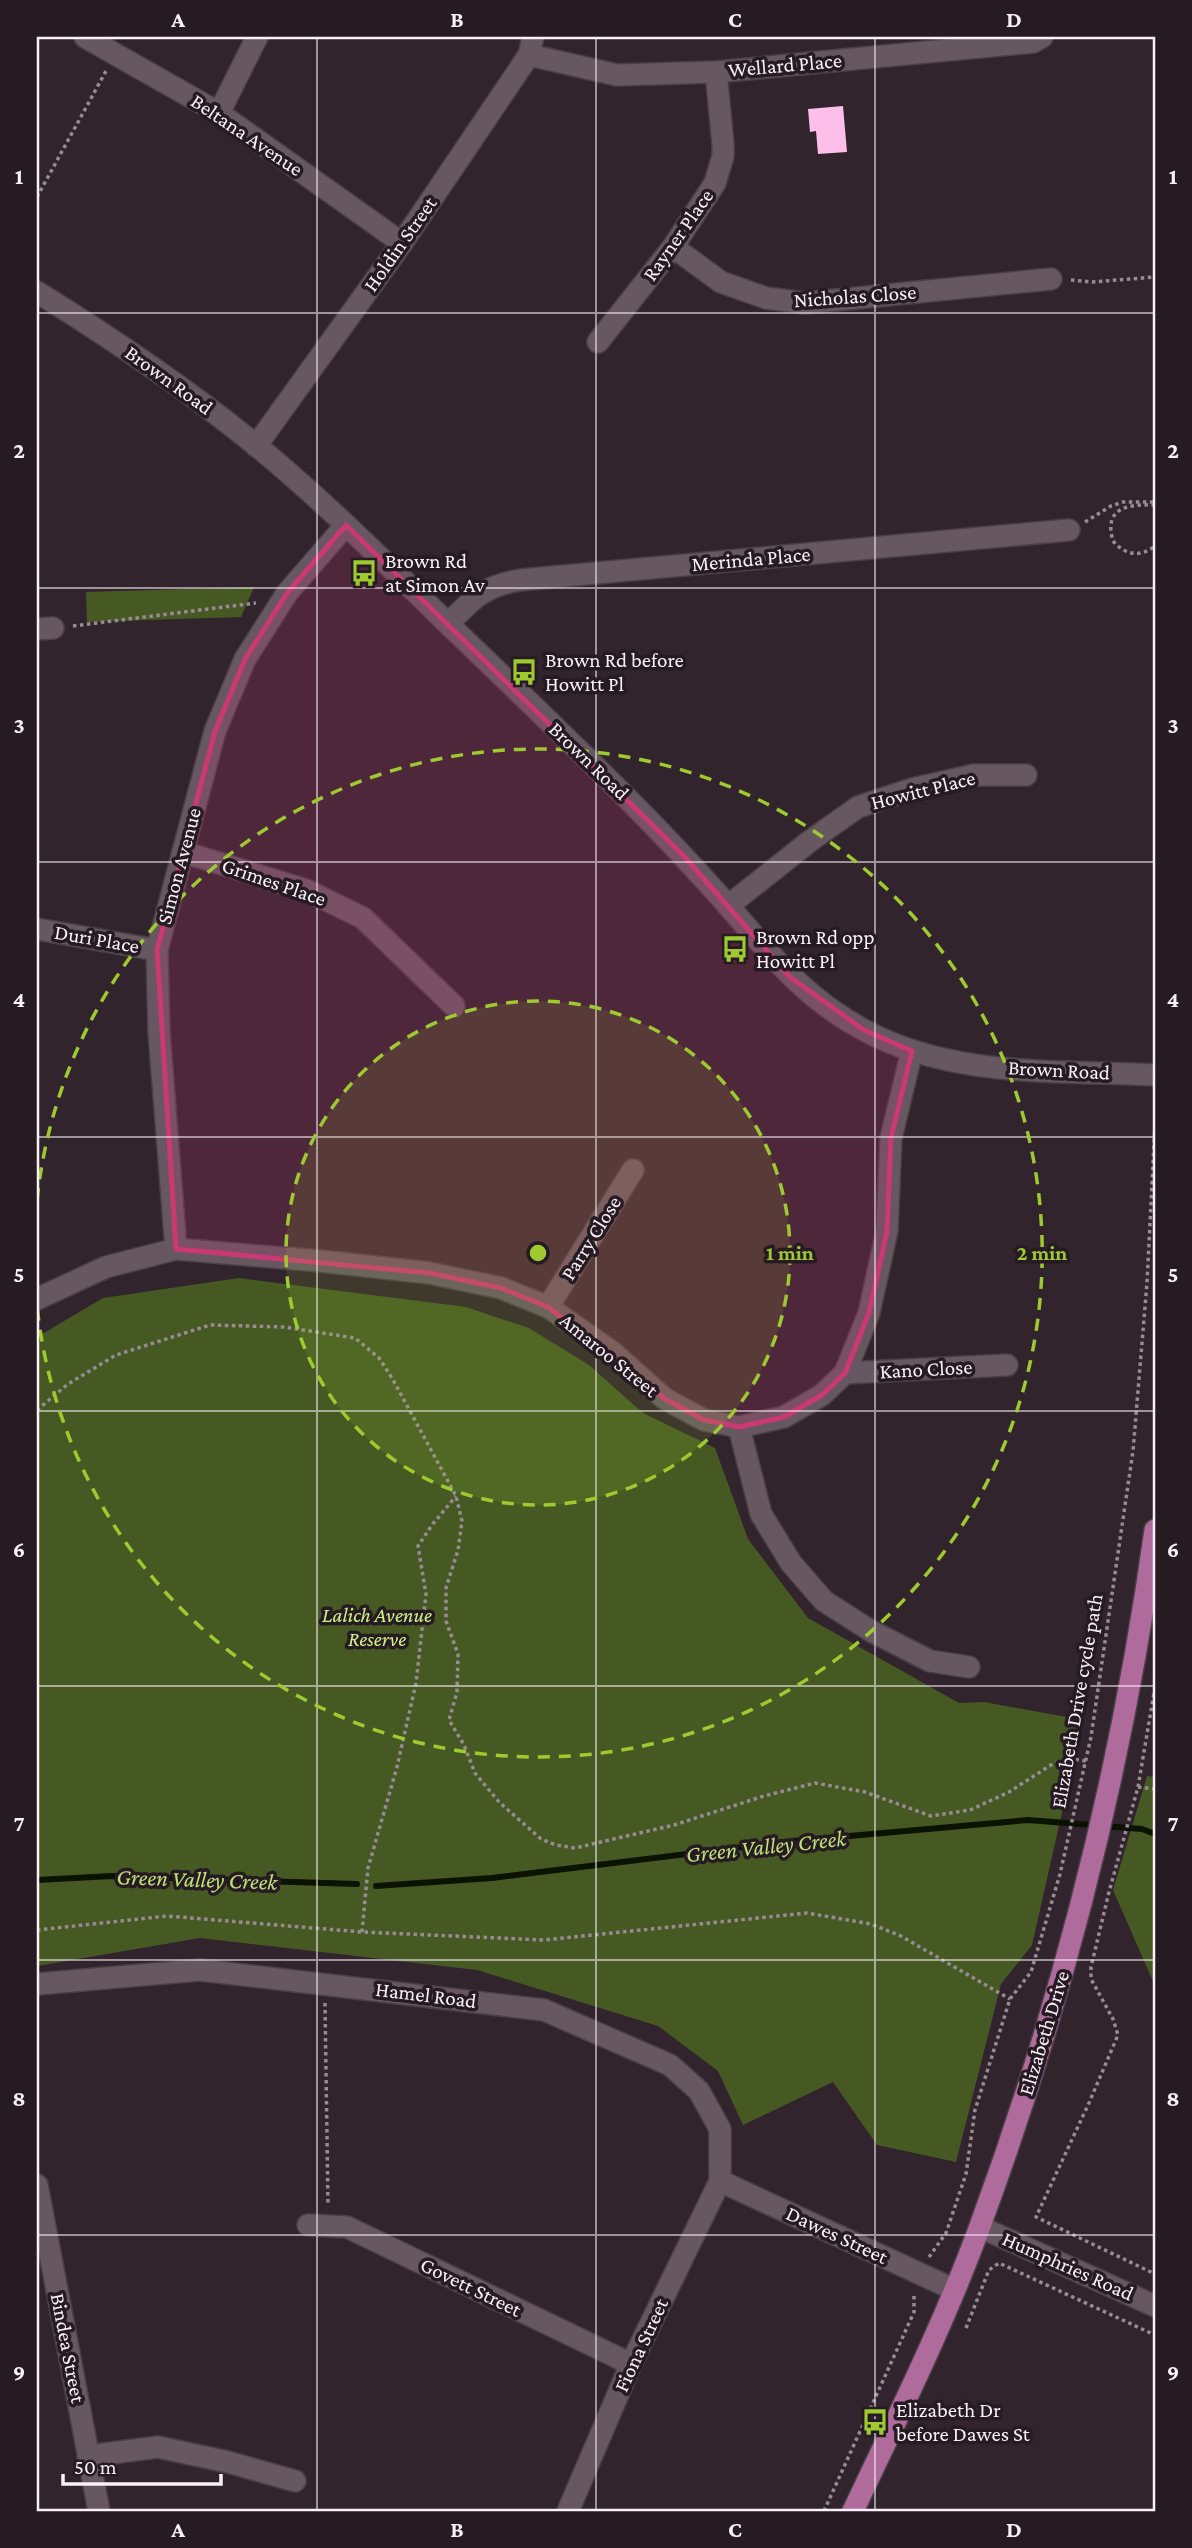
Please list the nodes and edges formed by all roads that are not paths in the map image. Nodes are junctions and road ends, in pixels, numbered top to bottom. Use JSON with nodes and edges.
{"nodes":[{"id":1,"x":85,"y":37,"type":"edge"},
{"id":2,"x":257,"y":37,"type":"edge"},
{"id":3,"x":1042,"y":37,"type":"edge"},
{"id":4,"x":531,"y":46,"type":"edge"},
{"id":5,"x":716,"y":72,"type":"junction"},
{"id":6,"x":219,"y":113,"type":"junction"},
{"id":7,"x":402,"y":243,"type":"junction"},
{"id":8,"x":673,"y":247,"type":"junction"},
{"id":9,"x":1051,"y":279,"type":"road end"},
{"id":10,"x":37,"y":292,"type":"edge"},
{"id":11,"x":598,"y":342,"type":"dead end"},
{"id":12,"x":256,"y":446,"type":"junction"},
{"id":13,"x":346,"y":524,"type":"junction"},
{"id":14,"x":1069,"y":530,"type":"road end"},
{"id":15,"x":449,"y":624,"type":"junction"},
{"id":16,"x":1026,"y":775,"type":"dead end"},
{"id":17,"x":183,"y":852,"type":"junction"},
{"id":18,"x":729,"y":906,"type":"junction"},
{"id":19,"x":37,"y":929,"type":"edge"},
{"id":20,"x":157,"y":950,"type":"junction"},
{"id":21,"x":454,"y":1006,"type":"dead end"},
{"id":22,"x":912,"y":1051,"type":"junction"},
{"id":23,"x":1155,"y":1075,"type":"edge"},
{"id":24,"x":633,"y":1170,"type":"dead end"},
{"id":25,"x":176,"y":1249,"type":"junction"},
{"id":26,"x":37,"y":1298,"type":"edge"},
{"id":27,"x":548,"y":1307,"type":"junction"},
{"id":28,"x":1007,"y":1365,"type":"dead end"},
{"id":29,"x":845,"y":1373,"type":"junction"},
{"id":30,"x":739,"y":1427,"type":"junction"},
{"id":31,"x":1155,"y":1530,"type":"edge"},
{"id":32,"x":969,"y":1667,"type":"dead end"},
{"id":33,"x":37,"y":1984,"type":"edge"},
{"id":34,"x":720,"y":2181,"type":"junction"},
{"id":35,"x":37,"y":2185,"type":"edge"},
{"id":36,"x":318,"y":2225,"type":"road end"},
{"id":37,"x":980,"y":2227,"type":"junction"},
{"id":38,"x":955,"y":2290,"type":"junction"},
{"id":39,"x":1155,"y":2306,"type":"edge"},
{"id":40,"x":631,"y":2364,"type":"junction"},
{"id":41,"x":88,"y":2456,"type":"junction"},
{"id":42,"x":295,"y":2481,"type":"dead end"},
{"id":43,"x":99,"y":2511,"type":"edge"},
{"id":44,"x":568,"y":2511,"type":"edge"},
{"id":45,"x":853,"y":2511,"type":"edge"}],
"edges":[{"from":1,"to":6,"type":"street","name":"Beltana Avenue"},
{"from":2,"to":6,"type":"street"},
{"from":3,"to":5,"type":"street","name":"Wellard Place"},
{"from":4,"to":5,"type":"street","name":"Wellard Place"},
{"from":4,"to":7,"type":"street","name":"Holdin Street"},
{"from":5,"to":8,"type":"street","name":"Rayner Place"},
{"from":6,"to":7,"type":"street","name":"Beltana Avenue"},
{"from":7,"to":12,"type":"street","name":"Holdin Street"},
{"from":8,"to":9,"type":"street","name":"Nicholas Close"},
{"from":8,"to":11,"type":"street","name":"Rayner Place"},
{"from":10,"to":12,"type":"street","name":"Brown Road"},
{"from":12,"to":13,"type":"street","name":"Brown Road"},
{"from":13,"to":15,"type":"street","name":"Brown Road"},
{"from":13,"to":17,"type":"street","name":"Simon Avenue"},
{"from":14,"to":15,"type":"street","name":"Merinda Place"},
{"from":15,"to":18,"type":"street","name":"Brown Road"},
{"from":16,"to":18,"type":"street","name":"Howitt Place"},
{"from":17,"to":20,"type":"street","name":"Simon Avenue"},
{"from":17,"to":21,"type":"street","name":"Grimes Place"},
{"from":18,"to":22,"type":"street","name":"Brown Road"},
{"from":19,"to":20,"type":"street","name":"Duri Place"},
{"from":20,"to":25,"type":"street","name":"Simon Avenue"},
{"from":22,"to":23,"type":"street","name":"Brown Road"},
{"from":22,"to":29,"type":"street","name":"Amaroo Street"},
{"from":24,"to":27,"type":"street","name":"Parry Close"},
{"from":25,"to":26,"type":"street","name":"Amaroo Street"},
{"from":25,"to":27,"type":"street","name":"Amaroo Street"},
{"from":27,"to":30,"type":"street","name":"Amaroo Street"},
{"from":28,"to":29,"type":"street","name":"Kano Close"},
{"from":29,"to":30,"type":"street","name":"Amaroo Street"},
{"from":30,"to":32,"type":"street"},
{"from":31,"to":37,"type":"main road","name":"Elizabeth Drive"},
{"from":33,"to":34,"type":"street","name":"Hamel Road"},
{"from":34,"to":38,"type":"street","name":"Dawes Street"},
{"from":34,"to":40,"type":"street","name":"Fiona Street"},
{"from":35,"to":41,"type":"street","name":"Bindea Street"},
{"from":36,"to":40,"type":"street","name":"Govett Street"},
{"from":37,"to":38,"type":"main road","name":"Elizabeth Drive"},
{"from":37,"to":39,"type":"street","name":"Humphries Road"},
{"from":38,"to":45,"type":"main road","name":"Elizabeth Drive"},
{"from":40,"to":44,"type":"street","name":"Fiona Street"},
{"from":41,"to":42,"type":"street"},
{"from":41,"to":43,"type":"street","name":"Bindea Street"}]}
